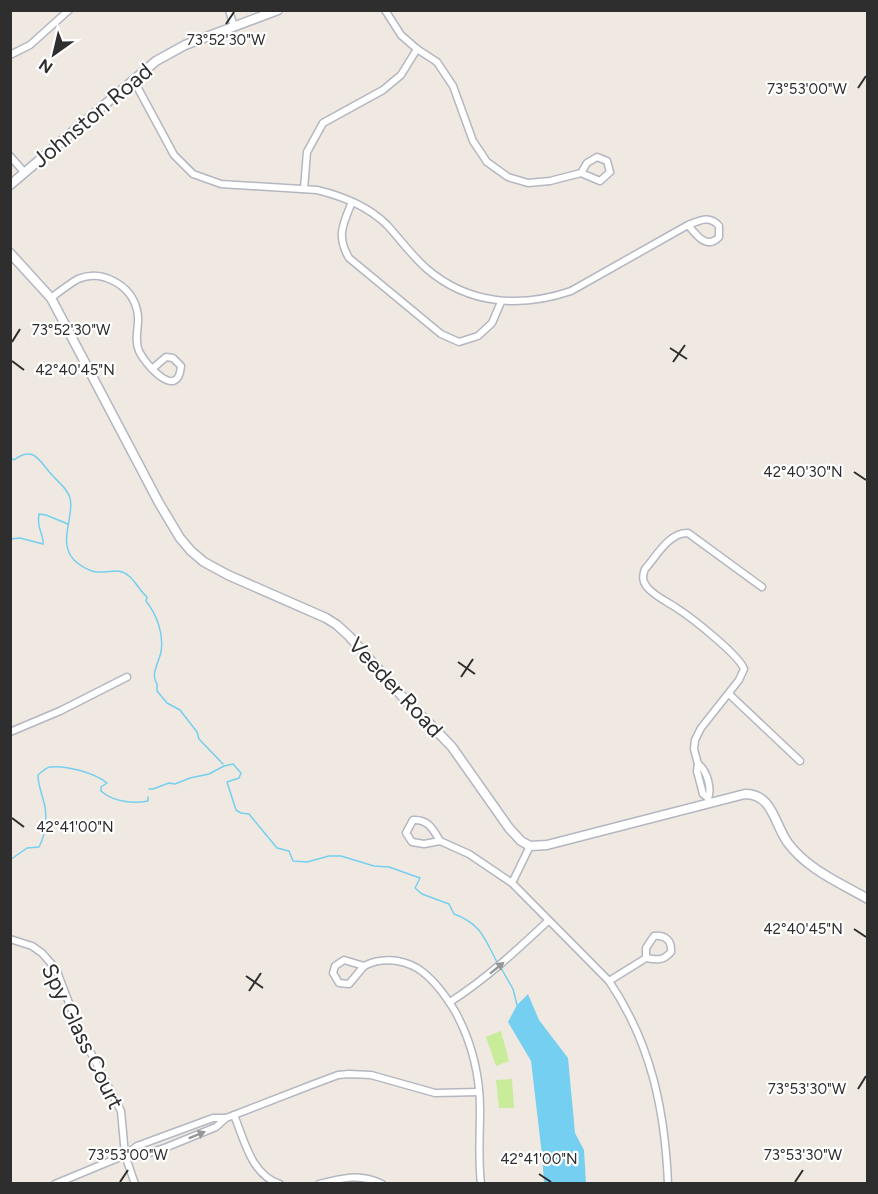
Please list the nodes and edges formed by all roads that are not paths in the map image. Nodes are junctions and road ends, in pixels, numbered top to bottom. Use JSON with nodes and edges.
{"nodes":[{"id":1,"x":69,"y":10,"type":"edge"},
{"id":2,"x":229,"y":10,"type":"edge"},
{"id":3,"x":278,"y":10,"type":"edge"},
{"id":4,"x":386,"y":10,"type":"edge"},
{"id":5,"x":234,"y":27,"type":"junction"},
{"id":6,"x":417,"y":49,"type":"junction"},
{"id":7,"x":10,"y":55,"type":"edge"},
{"id":8,"x":133,"y":79,"type":"junction"},
{"id":9,"x":10,"y":156,"type":"edge"},
{"id":10,"x":24,"y":172,"type":"junction"},
{"id":11,"x":581,"y":173,"type":"junction"},
{"id":12,"x":10,"y":185,"type":"edge"},
{"id":13,"x":304,"y":189,"type":"junction"},
{"id":14,"x":352,"y":202,"type":"junction"},
{"id":15,"x":688,"y":225,"type":"junction"},
{"id":16,"x":10,"y":253,"type":"edge"},
{"id":17,"x":51,"y":298,"type":"junction"},
{"id":18,"x":501,"y":302,"type":"junction"},
{"id":19,"x":152,"y":369,"type":"junction"},
{"id":20,"x":762,"y":587,"type":"dead end"},
{"id":21,"x":127,"y":677,"type":"dead end"},
{"id":22,"x":729,"y":694,"type":"junction"},
{"id":23,"x":10,"y":732,"type":"edge"},
{"id":24,"x":800,"y":761,"type":"dead end"},
{"id":25,"x":709,"y":801,"type":"junction"},
{"id":26,"x":440,"y":841,"type":"junction"},
{"id":27,"x":530,"y":846,"type":"junction"},
{"id":28,"x":512,"y":884,"type":"junction"},
{"id":29,"x":867,"y":898,"type":"edge"},
{"id":30,"x":548,"y":921,"type":"junction"},
{"id":31,"x":10,"y":939,"type":"edge"},
{"id":32,"x":646,"y":958,"type":"junction"},
{"id":33,"x":364,"y":966,"type":"junction"},
{"id":34,"x":609,"y":981,"type":"junction"},
{"id":35,"x":450,"y":1002,"type":"junction"},
{"id":36,"x":479,"y":1092,"type":"junction"},
{"id":37,"x":234,"y":1115,"type":"junction"},
{"id":38,"x":226,"y":1118,"type":"junction"},
{"id":39,"x":125,"y":1155,"type":"junction"},
{"id":40,"x":277,"y":1183,"type":"edge"},
{"id":41,"x":55,"y":1184,"type":"edge"},
{"id":42,"x":135,"y":1184,"type":"edge"},
{"id":43,"x":319,"y":1184,"type":"edge"},
{"id":44,"x":382,"y":1184,"type":"edge"},
{"id":45,"x":481,"y":1184,"type":"edge"},
{"id":46,"x":668,"y":1184,"type":"edge"}],
"edges":[{"from":1,"to":7,"type":"street"},
{"from":2,"to":5,"type":"street"},
{"from":3,"to":5,"type":"street","name":"Johnston Road"},
{"from":4,"to":6,"type":"street"},
{"from":5,"to":8,"type":"street","name":"Johnston Road"},
{"from":6,"to":11,"type":"street"},
{"from":6,"to":13,"type":"street"},
{"from":8,"to":10,"type":"street","name":"Johnston Road"},
{"from":8,"to":13,"type":"street"},
{"from":9,"to":10,"type":"street"},
{"from":10,"to":12,"type":"street","name":"Johnston Road"},
{"from":11,"to":11,"type":"street"},
{"from":13,"to":14,"type":"street"},
{"from":14,"to":18,"type":"street"},
{"from":14,"to":18,"type":"street"},
{"from":15,"to":15,"type":"street"},
{"from":15,"to":18,"type":"street"},
{"from":16,"to":17,"type":"street","name":"Veeder Road"},
{"from":17,"to":19,"type":"street"},
{"from":17,"to":27,"type":"street","name":"Veeder Road"},
{"from":19,"to":19,"type":"street"},
{"from":20,"to":22,"type":"street"},
{"from":21,"to":23,"type":"street"},
{"from":22,"to":24,"type":"street"},
{"from":22,"to":25,"type":"street"},
{"from":25,"to":27,"type":"street"},
{"from":25,"to":29,"type":"street"},
{"from":26,"to":26,"type":"street"},
{"from":26,"to":28,"type":"street"},
{"from":27,"to":28,"type":"street"},
{"from":28,"to":30,"type":"street"},
{"from":30,"to":34,"type":"street"},
{"from":35,"to":30,"type":"street","one_way":true},
{"from":31,"to":39,"type":"street","name":"Spy Glass Court"},
{"from":32,"to":32,"type":"street"},
{"from":32,"to":34,"type":"street"},
{"from":33,"to":33,"type":"street"},
{"from":33,"to":35,"type":"street"},
{"from":34,"to":46,"type":"street"},
{"from":35,"to":36,"type":"street"},
{"from":36,"to":37,"type":"street"},
{"from":36,"to":45,"type":"street"},
{"from":37,"to":38,"type":"street"},
{"from":37,"to":40,"type":"street"},
{"from":38,"to":39,"type":"street"},
{"from":39,"to":38,"type":"street","one_way":true},
{"from":39,"to":41,"type":"street"},
{"from":39,"to":42,"type":"street","name":"Spy Glass Court"},
{"from":43,"to":44,"type":"street"}]}
